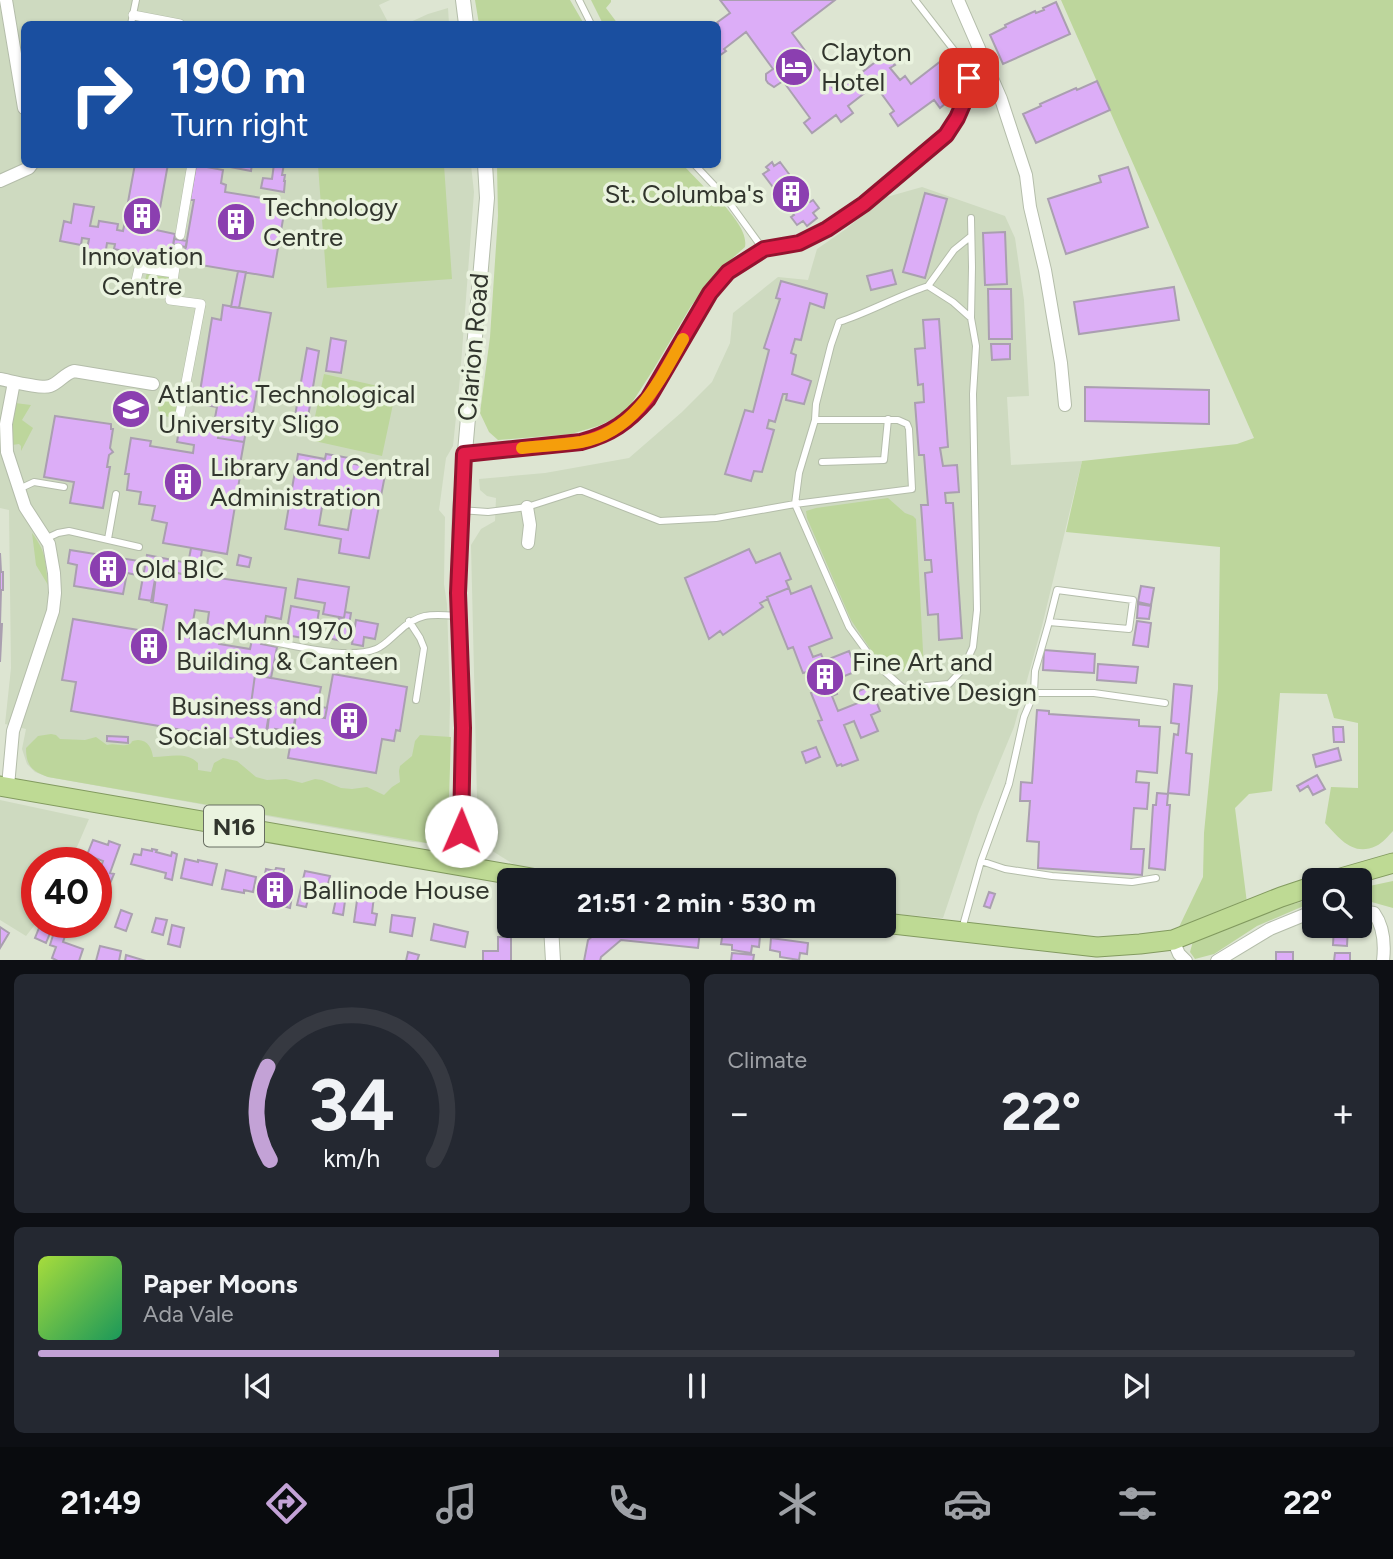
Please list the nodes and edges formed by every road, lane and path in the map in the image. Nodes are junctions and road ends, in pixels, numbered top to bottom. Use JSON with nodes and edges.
{"nodes":[{"id":1,"x":6,"y":0,"type":"edge"},
{"id":2,"x":135,"y":0,"type":"edge"},
{"id":3,"x":463,"y":0,"type":"edge"},
{"id":4,"x":579,"y":0,"type":"edge"},
{"id":5,"x":915,"y":0,"type":"edge"},
{"id":6,"x":958,"y":0,"type":"edge"},
{"id":7,"x":132,"y":20,"type":"edge"},
{"id":8,"x":466,"y":21,"type":"edge"},
{"id":9,"x":589,"y":21,"type":"edge"},
{"id":10,"x":21,"y":90,"type":"edge"},
{"id":11,"x":29,"y":168,"type":"edge"},
{"id":12,"x":191,"y":168,"type":"edge"},
{"id":13,"x":485,"y":168,"type":"edge"},
{"id":14,"x":698,"y":168,"type":"edge"},
{"id":15,"x":0,"y":181,"type":"edge"},
{"id":16,"x":971,"y":218,"type":"dead end"},
{"id":17,"x":180,"y":235,"type":"dead end"},
{"id":18,"x":970,"y":237,"type":"junction"},
{"id":19,"x":178,"y":248,"type":"dead end"},
{"id":20,"x":764,"y":249,"type":"junction"},
{"id":21,"x":174,"y":273,"type":"junction"},
{"id":22,"x":136,"y":286,"type":"dead end"},
{"id":23,"x":928,"y":286,"type":"junction"},
{"id":24,"x":971,"y":318,"type":"junction"},
{"id":25,"x":0,"y":379,"type":"edge"},
{"id":26,"x":14,"y":382,"type":"junction"},
{"id":27,"x":153,"y":384,"type":"dead end"},
{"id":28,"x":1065,"y":405,"type":"dead end"},
{"id":29,"x":179,"y":419,"type":"dead end"},
{"id":30,"x":888,"y":419,"type":"junction"},
{"id":31,"x":815,"y":420,"type":"junction"},
{"id":32,"x":464,"y":454,"type":"junction"},
{"id":33,"x":822,"y":462,"type":"dead end"},
{"id":34,"x":64,"y":487,"type":"dead end"},
{"id":35,"x":19,"y":489,"type":"junction"},
{"id":36,"x":116,"y":494,"type":"dead end"},
{"id":37,"x":795,"y":505,"type":"junction"},
{"id":38,"x":527,"y":508,"type":"junction"},
{"id":39,"x":460,"y":510,"type":"junction"},
{"id":40,"x":45,"y":539,"type":"junction"},
{"id":41,"x":108,"y":540,"type":"junction"},
{"id":42,"x":528,"y":543,"type":"dead end"},
{"id":43,"x":139,"y":547,"type":"dead end"},
{"id":44,"x":458,"y":616,"type":"junction"},
{"id":45,"x":409,"y":621,"type":"junction"},
{"id":46,"x":1049,"y":622,"type":"junction"},
{"id":47,"x":268,"y":641,"type":"dead end"},
{"id":48,"x":1034,"y":693,"type":"junction"},
{"id":49,"x":416,"y":700,"type":"dead end"},
{"id":50,"x":1166,"y":703,"type":"dead end"},
{"id":51,"x":4,"y":786,"type":"edge"},
{"id":52,"x":981,"y":861,"type":"junction"},
{"id":53,"x":1393,"y":863,"type":"edge"},
{"id":54,"x":459,"y":866,"type":"junction"},
{"id":55,"x":1372,"y":869,"type":"edge"},
{"id":56,"x":497,"y":872,"type":"edge"},
{"id":57,"x":1156,"y":878,"type":"dead end"},
{"id":58,"x":1302,"y":890,"type":"edge"},
{"id":59,"x":1372,"y":913,"type":"edge"},
{"id":60,"x":1302,"y":916,"type":"edge"},
{"id":61,"x":896,"y":925,"type":"edge"},
{"id":62,"x":961,"y":933,"type":"junction"},
{"id":63,"x":552,"y":938,"type":"edge"},
{"id":64,"x":1173,"y":940,"type":"junction"},
{"id":65,"x":553,"y":960,"type":"edge"},
{"id":66,"x":1185,"y":960,"type":"edge"},
{"id":67,"x":1219,"y":960,"type":"edge"},
{"id":68,"x":1383,"y":960,"type":"edge"}],
"edges":[{"from":1,"to":10,"type":"street"},
{"from":2,"to":7,"type":"lane"},
{"from":3,"to":8,"type":"street"},
{"from":4,"to":9,"type":"lane"},
{"from":5,"to":20,"type":"lane"},
{"from":6,"to":28,"type":"street"},
{"from":11,"to":15,"type":"street"},
{"from":12,"to":17,"type":"street"},
{"from":13,"to":32,"type":"street","name":"Clarion Road"},
{"from":14,"to":20,"type":"lane"},
{"from":16,"to":18,"type":"lane"},
{"from":18,"to":23,"type":"lane"},
{"from":18,"to":24,"type":"lane"},
{"from":19,"to":21,"type":"street"},
{"from":20,"to":32,"type":"lane"},
{"from":21,"to":22,"type":"street"},
{"from":21,"to":29,"type":"street"},
{"from":23,"to":24,"type":"lane"},
{"from":23,"to":31,"type":"lane"},
{"from":24,"to":37,"type":"lane"},
{"from":25,"to":26,"type":"street"},
{"from":26,"to":27,"type":"street"},
{"from":26,"to":35,"type":"street"},
{"from":30,"to":31,"type":"lane"},
{"from":30,"to":33,"type":"lane"},
{"from":30,"to":37,"type":"lane"},
{"from":31,"to":37,"type":"lane"},
{"from":32,"to":39,"type":"street","name":"Clarion Road"},
{"from":34,"to":35,"type":"lane"},
{"from":35,"to":40,"type":"street"},
{"from":36,"to":41,"type":"lane"},
{"from":37,"to":38,"type":"lane"},
{"from":38,"to":39,"type":"lane"},
{"from":38,"to":42,"type":"street"},
{"from":39,"to":44,"type":"street","name":"Clarion Road"},
{"from":40,"to":41,"type":"lane"},
{"from":40,"to":51,"type":"street"},
{"from":41,"to":43,"type":"lane"},
{"from":44,"to":45,"type":"lane"},
{"from":44,"to":54,"type":"street","name":"Clarion Road"},
{"from":45,"to":47,"type":"lane"},
{"from":45,"to":49,"type":"lane"},
{"from":46,"to":46,"type":"lane"},
{"from":46,"to":48,"type":"lane"},
{"from":48,"to":50,"type":"lane"},
{"from":48,"to":52,"type":"lane"},
{"from":51,"to":54,"type":"highway","number":"N16"},
{"from":52,"to":57,"type":"lane"},
{"from":52,"to":62,"type":"lane"},
{"from":53,"to":55,"type":"highway"},
{"from":54,"to":56,"type":"highway","number":"N16"},
{"from":58,"to":64,"type":"highway"},
{"from":59,"to":68,"type":"street"},
{"from":60,"to":67,"type":"street"},
{"from":61,"to":62,"type":"highway"},
{"from":62,"to":64,"type":"highway"},
{"from":63,"to":65,"type":"street"},
{"from":64,"to":66,"type":"street"}]}
